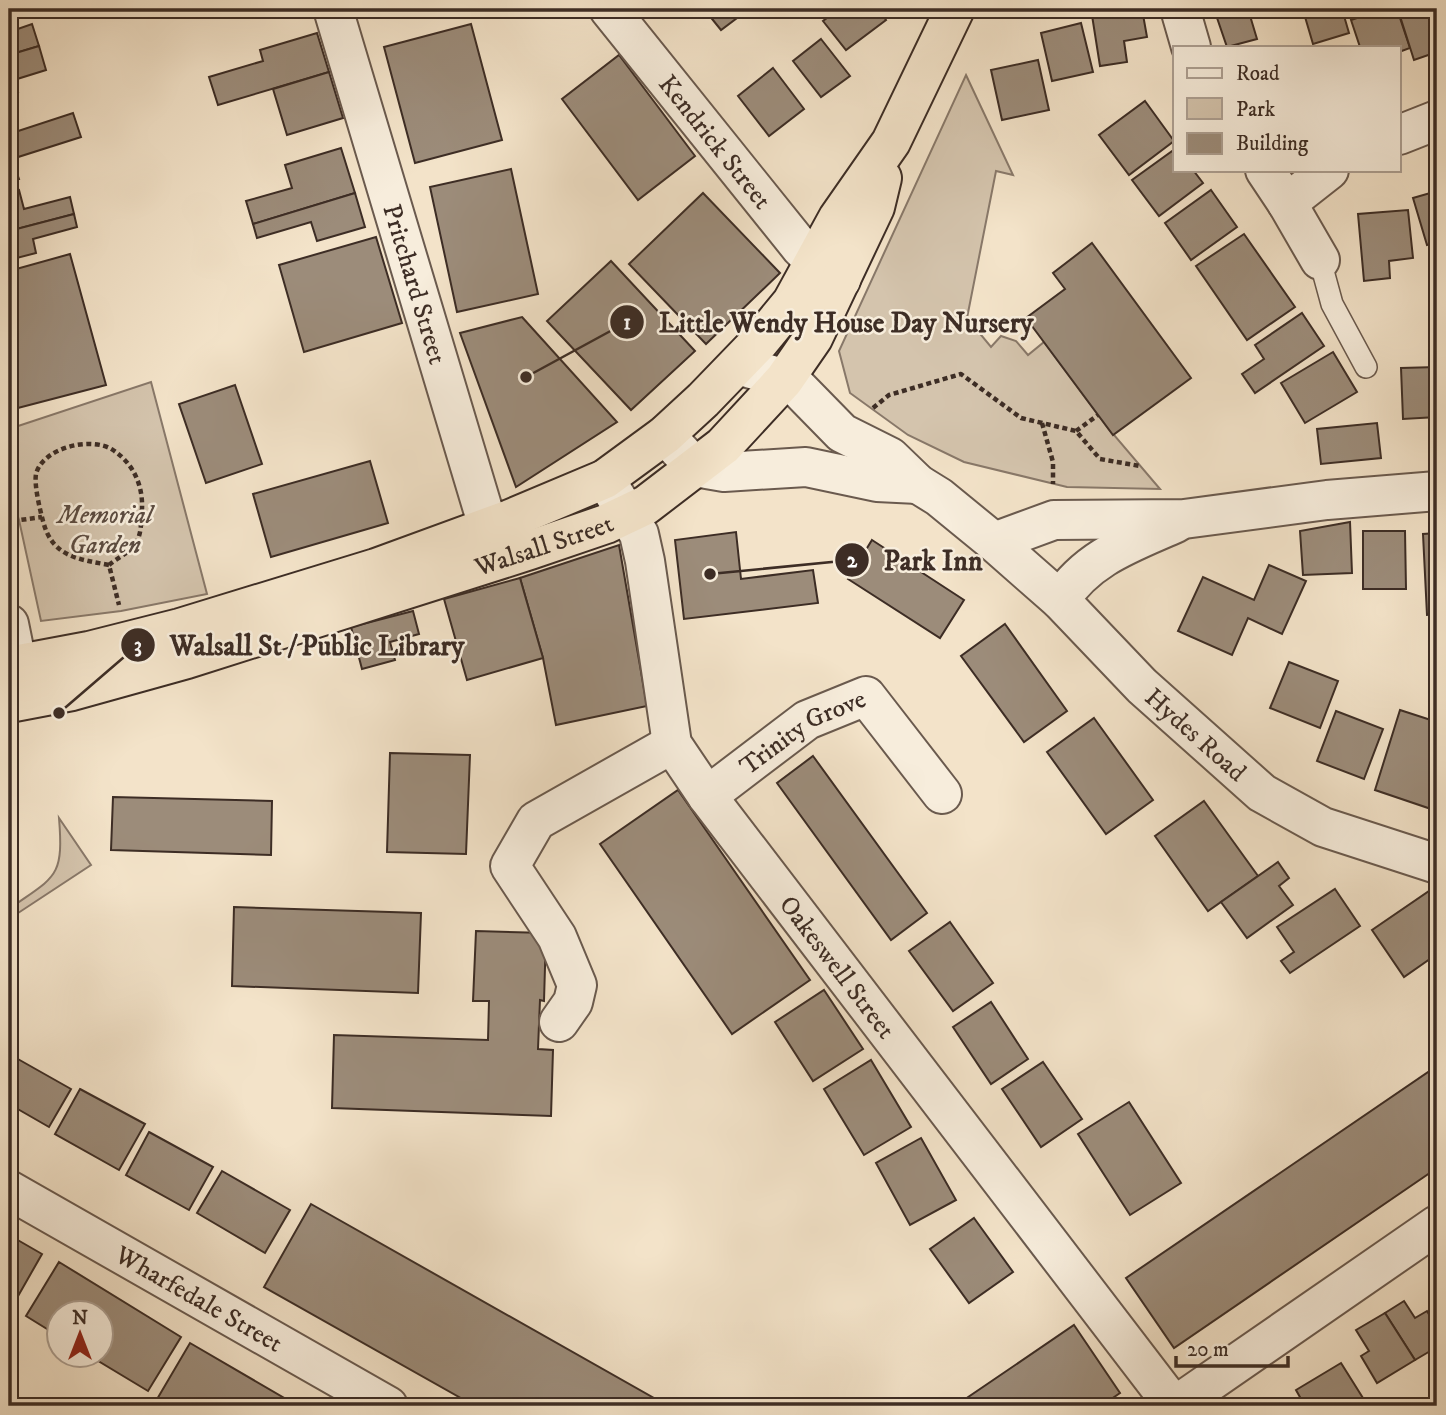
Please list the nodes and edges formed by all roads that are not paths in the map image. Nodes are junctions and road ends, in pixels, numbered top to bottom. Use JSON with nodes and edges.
{"nodes":[{"id":1,"x":333,"y":9,"type":"edge"},
{"id":2,"x":609,"y":9,"type":"edge"},
{"id":3,"x":955,"y":9,"type":"edge"},
{"id":4,"x":1180,"y":9,"type":"edge"},
{"id":5,"x":1191,"y":46,"type":"edge"},
{"id":6,"x":1437,"y":120,"type":"edge"},
{"id":7,"x":1400,"y":135,"type":"edge"},
{"id":8,"x":1266,"y":172,"type":"edge"},
{"id":9,"x":1326,"y":172,"type":"edge"},
{"id":10,"x":1287,"y":203,"type":"junction"},
{"id":11,"x":1320,"y":260,"type":"joint"},
{"id":12,"x":834,"y":265,"type":"junction"},
{"id":13,"x":738,"y":365,"type":"junction"},
{"id":14,"x":1366,"y":367,"type":"dead end"},
{"id":15,"x":784,"y":380,"type":"junction"},
{"id":16,"x":664,"y":435,"type":"junction"},
{"id":17,"x":695,"y":467,"type":"junction"},
{"id":18,"x":605,"y":479,"type":"junction"},
{"id":19,"x":918,"y":484,"type":"junction"},
{"id":20,"x":1437,"y":491,"type":"edge"},
{"id":21,"x":628,"y":513,"type":"junction"},
{"id":22,"x":1184,"y":519,"type":"junction"},
{"id":23,"x":994,"y":542,"type":"junction"},
{"id":24,"x":494,"y":543,"type":"junction"},
{"id":25,"x":1060,"y":600,"type":"junction"},
{"id":26,"x":9,"y":624,"type":"edge"},
{"id":27,"x":16,"y":683,"type":"edge"},
{"id":28,"x":672,"y":744,"type":"junction"},
{"id":29,"x":942,"y":794,"type":"dead end"},
{"id":30,"x":707,"y":796,"type":"junction"},
{"id":31,"x":1437,"y":864,"type":"edge"},
{"id":32,"x":559,"y":1022,"type":"dead end"},
{"id":33,"x":9,"y":1189,"type":"edge"},
{"id":34,"x":1437,"y":1225,"type":"edge"},
{"id":35,"x":388,"y":1406,"type":"edge"},
{"id":36,"x":1174,"y":1406,"type":"edge"}],
"edges":[{"from":1,"to":24,"type":"street","name":"Pritchard Street"},
{"from":2,"to":12,"type":"street","name":"Kendrick Street"},
{"from":3,"to":12,"type":"highway","name":"Walsall Street"},
{"from":4,"to":5,"type":"street"},
{"from":6,"to":7,"type":"street"},
{"from":8,"to":10,"type":"street"},
{"from":9,"to":10,"type":"street"},
{"from":10,"to":11,"type":"street"},
{"from":11,"to":14,"type":"lane"},
{"from":12,"to":13,"type":"highway","name":"Walsall Street"},
{"from":12,"to":15,"type":"highway","name":"Walsall Street"},
{"from":13,"to":15,"type":"street"},
{"from":13,"to":16,"type":"highway","name":"Walsall Street"},
{"from":15,"to":17,"type":"highway","name":"Walsall Street"},
{"from":15,"to":19,"type":"street","name":"Hydes Road"},
{"from":16,"to":17,"type":"street"},
{"from":16,"to":18,"type":"highway","name":"Walsall Street"},
{"from":17,"to":19,"type":"street"},
{"from":17,"to":21,"type":"highway","name":"Walsall Street"},
{"from":18,"to":21,"type":"street","name":"Oakeswell Street"},
{"from":18,"to":24,"type":"highway","name":"Walsall Street"},
{"from":19,"to":23,"type":"street","name":"Hydes Road"},
{"from":20,"to":22,"type":"street"},
{"from":21,"to":24,"type":"highway","name":"Walsall Street"},
{"from":21,"to":28,"type":"street","name":"Oakeswell Street"},
{"from":22,"to":23,"type":"street"},
{"from":22,"to":25,"type":"street"},
{"from":23,"to":25,"type":"street","name":"Hydes Road"},
{"from":24,"to":27,"type":"highway","name":"Walsall Street"},
{"from":24,"to":27,"type":"highway","name":"Walsall Street"},
{"from":25,"to":31,"type":"street","name":"Hydes Road"},
{"from":26,"to":27,"type":"street"},
{"from":28,"to":30,"type":"street","name":"Oakeswell Street"},
{"from":28,"to":32,"type":"street"},
{"from":29,"to":30,"type":"street","name":"Trinity Grove"},
{"from":30,"to":36,"type":"street","name":"Oakeswell Street"},
{"from":33,"to":35,"type":"street","name":"Wharfedale Street"},
{"from":34,"to":36,"type":"street"}]}
